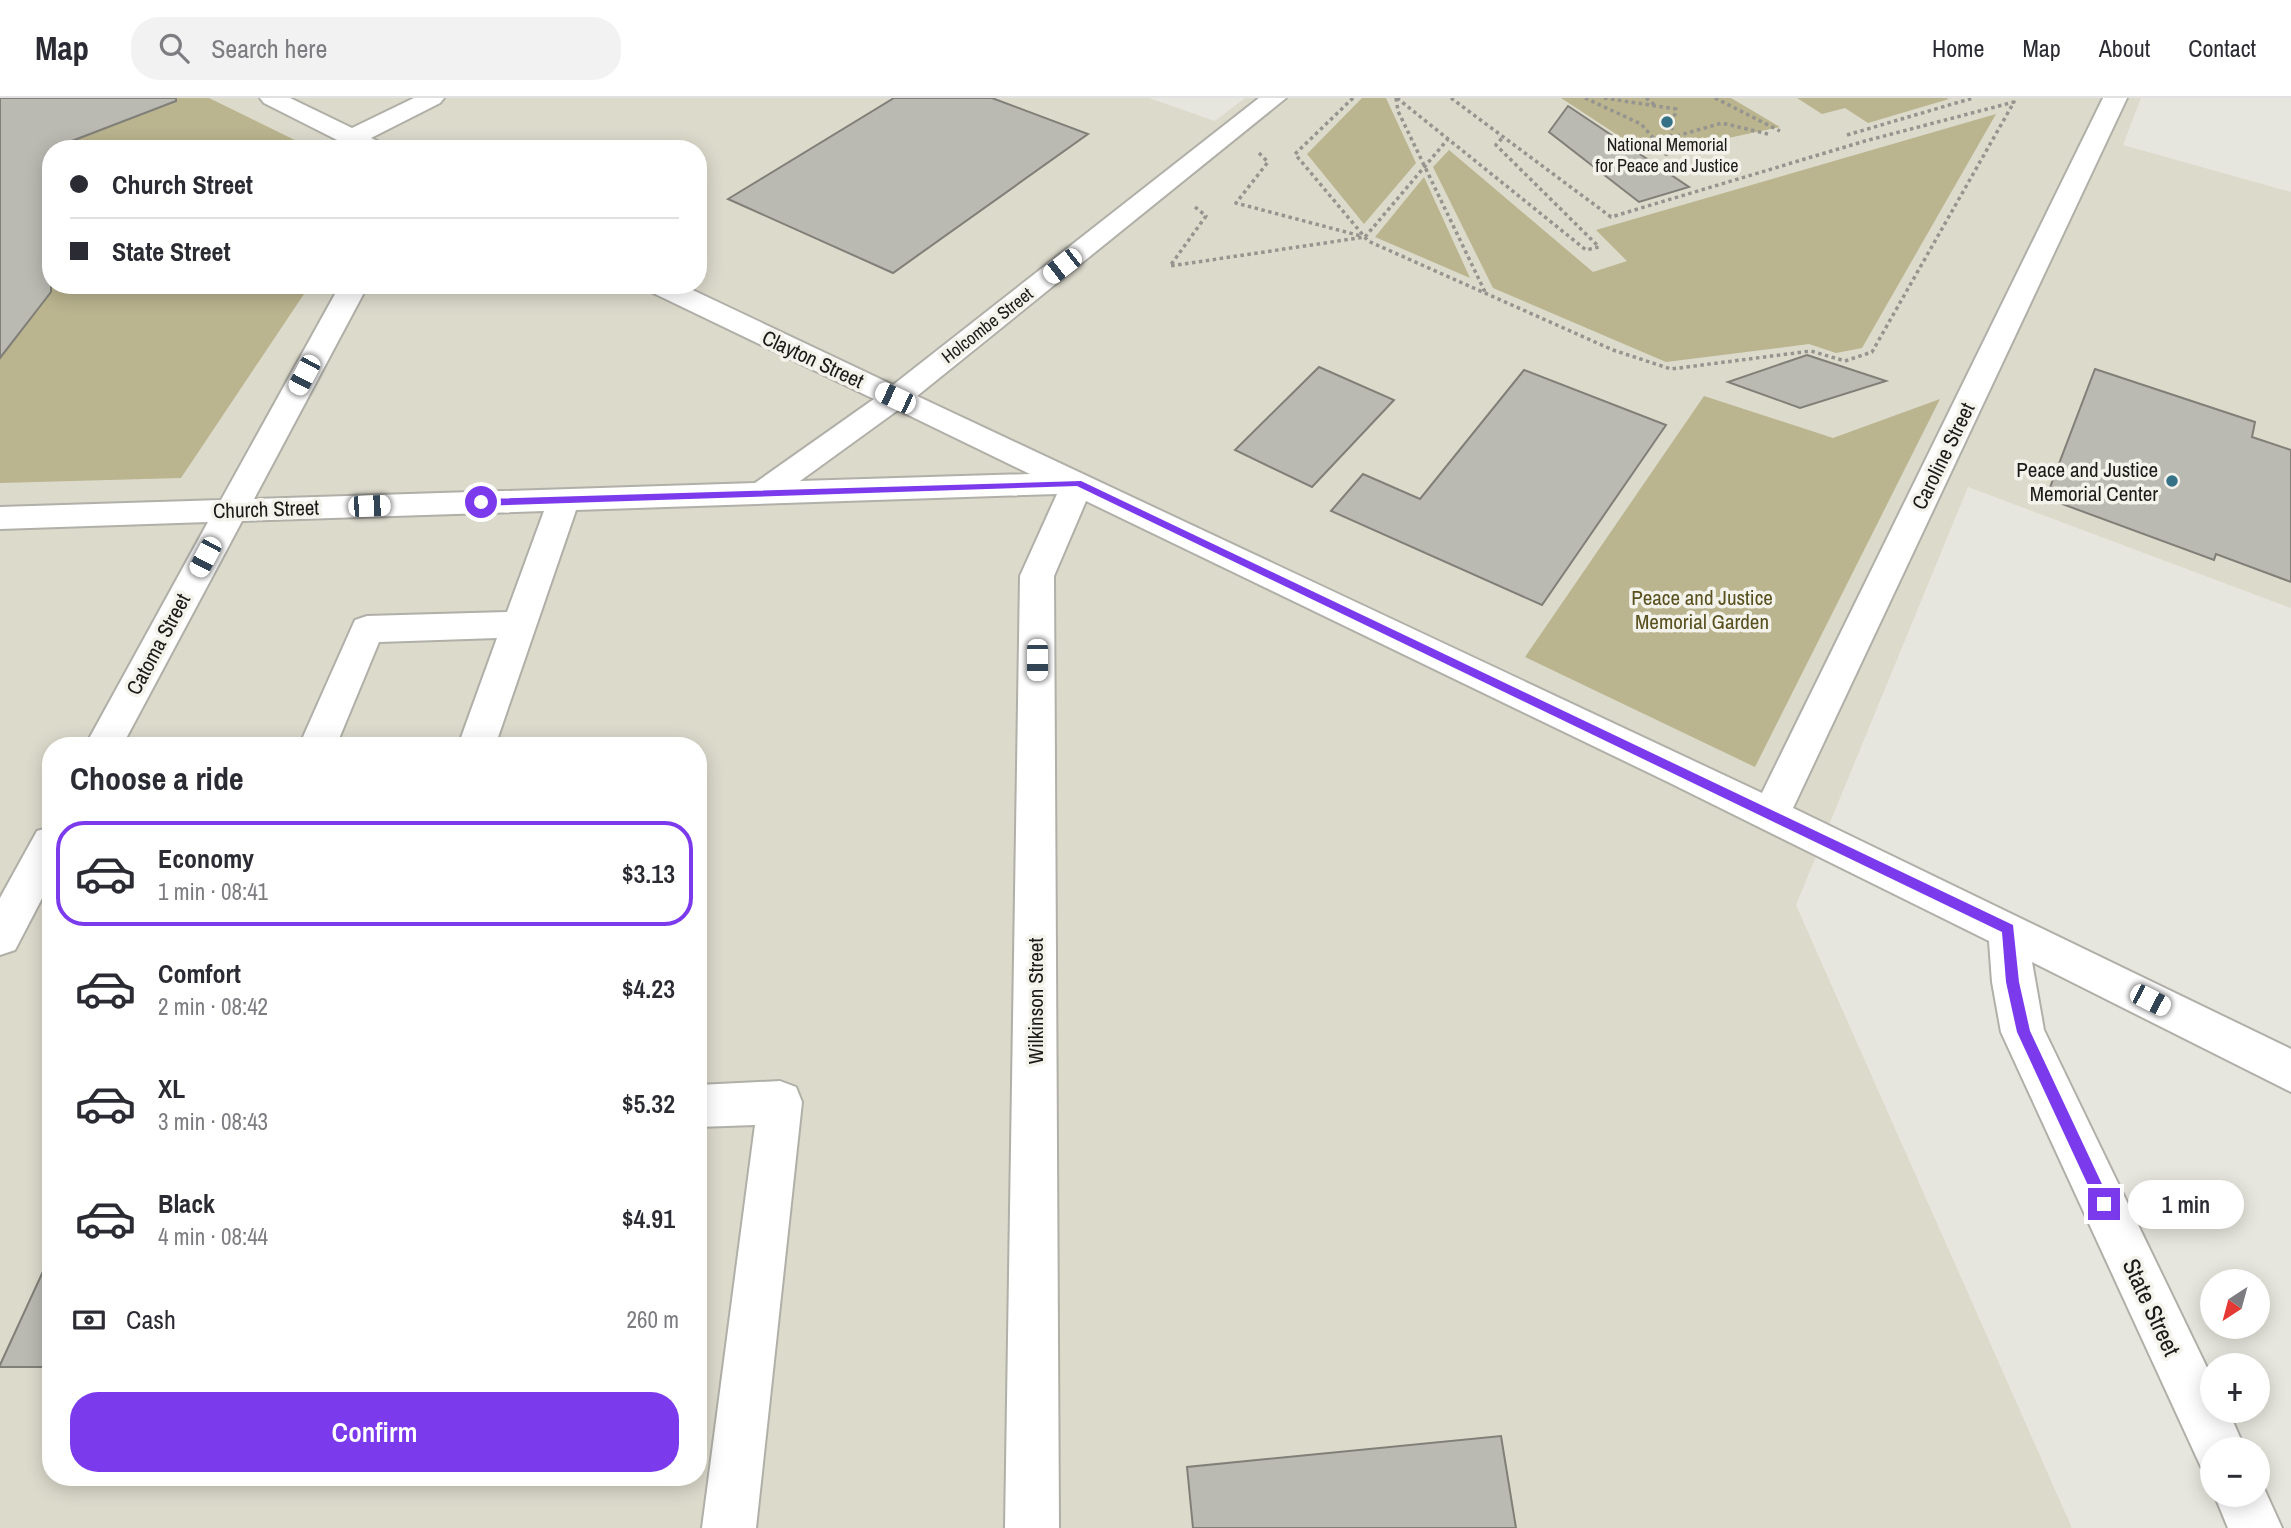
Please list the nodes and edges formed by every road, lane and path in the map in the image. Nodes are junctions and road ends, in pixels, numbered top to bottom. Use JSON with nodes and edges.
{"nodes":[{"id":1,"x":272,"y":98,"type":"edge"},
{"id":2,"x":432,"y":98,"type":"edge"},
{"id":3,"x":1274,"y":98,"type":"edge"},
{"id":4,"x":1353,"y":98,"type":"edge"},
{"id":5,"x":1397,"y":98,"type":"edge"},
{"id":6,"x":1451,"y":98,"type":"edge"},
{"id":7,"x":1585,"y":98,"type":"edge"},
{"id":8,"x":1604,"y":98,"type":"edge"},
{"id":9,"x":1646,"y":98,"type":"edge"},
{"id":10,"x":1715,"y":98,"type":"edge"},
{"id":11,"x":1971,"y":98,"type":"edge"},
{"id":12,"x":2115,"y":98,"type":"edge"},
{"id":13,"x":1657,"y":106,"type":"junction"},
{"id":14,"x":1780,"y":131,"type":"dead end"},
{"id":15,"x":1230,"y":132,"type":"junction"},
{"id":16,"x":1768,"y":134,"type":"dead end"},
{"id":17,"x":1847,"y":135,"type":"dead end"},
{"id":18,"x":353,"y":137,"type":"junction"},
{"id":19,"x":1503,"y":137,"type":"junction"},
{"id":20,"x":1670,"y":138,"type":"junction"},
{"id":21,"x":1448,"y":139,"type":"junction"},
{"id":22,"x":358,"y":140,"type":"edge"},
{"id":23,"x":1425,"y":167,"type":"junction"},
{"id":24,"x":1166,"y":183,"type":"junction"},
{"id":25,"x":1365,"y":237,"type":"junction"},
{"id":26,"x":1486,"y":293,"type":"junction"},
{"id":27,"x":349,"y":294,"type":"edge"},
{"id":28,"x":678,"y":294,"type":"edge"},
{"id":29,"x":895,"y":398,"type":"junction"},
{"id":30,"x":1078,"y":483,"type":"junction"},
{"id":31,"x":762,"y":493,"type":"junction"},
{"id":32,"x":564,"y":500,"type":"junction"},
{"id":33,"x":230,"y":510,"type":"junction"},
{"id":34,"x":0,"y":519,"type":"edge"},
{"id":35,"x":520,"y":624,"type":"junction"},
{"id":36,"x":108,"y":737,"type":"edge"},
{"id":37,"x":321,"y":737,"type":"edge"},
{"id":38,"x":478,"y":737,"type":"edge"},
{"id":39,"x":1771,"y":814,"type":"junction"},
{"id":40,"x":42,"y":869,"type":"edge"},
{"id":41,"x":2008,"y":929,"type":"junction"},
{"id":42,"x":0,"y":937,"type":"edge"},
{"id":43,"x":2291,"y":1071,"type":"edge"},
{"id":44,"x":707,"y":1106,"type":"edge"},
{"id":45,"x":2212,"y":1437,"type":"edge"},
{"id":46,"x":2246,"y":1507,"type":"edge"},
{"id":47,"x":729,"y":1528,"type":"edge"},
{"id":48,"x":1032,"y":1528,"type":"edge"},
{"id":49,"x":2256,"y":1528,"type":"edge"}],
"edges":[{"from":1,"to":18,"type":"street"},
{"from":2,"to":18,"type":"street"},
{"from":3,"to":15,"type":"street","name":"Holcombe Street"},
{"from":4,"to":25,"type":"path"},
{"from":5,"to":21,"type":"path"},
{"from":5,"to":23,"type":"path"},
{"from":6,"to":19,"type":"path"},
{"from":7,"to":20,"type":"path"},
{"from":8,"to":13,"type":"path"},
{"from":9,"to":13,"type":"path"},
{"from":10,"to":14,"type":"path"},
{"from":11,"to":17,"type":"path"},
{"from":12,"to":39,"type":"street","name":"Caroline Street"},
{"from":13,"to":20,"type":"path"},
{"from":15,"to":24,"type":"street","name":"Holcombe Street"},
{"from":15,"to":25,"type":"path"},
{"from":16,"to":20,"type":"path"},
{"from":18,"to":22,"type":"street"},
{"from":19,"to":21,"type":"path"},
{"from":19,"to":26,"type":"path"},
{"from":21,"to":23,"type":"path"},
{"from":23,"to":25,"type":"path"},
{"from":23,"to":26,"type":"path"},
{"from":24,"to":25,"type":"path"},
{"from":24,"to":29,"type":"street","name":"Holcombe Street"},
{"from":25,"to":26,"type":"path"},
{"from":27,"to":33,"type":"street","name":"Catoma Street"},
{"from":28,"to":29,"type":"street","name":"Clayton Street"},
{"from":29,"to":30,"type":"street","name":"Clayton Street"},
{"from":29,"to":31,"type":"street","name":"Holcombe Street"},
{"from":30,"to":31,"type":"street","name":"Church Street"},
{"from":30,"to":39,"type":"street","name":"Clayton Street"},
{"from":30,"to":48,"type":"street","name":"Wilkinson Street"},
{"from":31,"to":32,"type":"street","name":"Church Street"},
{"from":32,"to":33,"type":"street","name":"Church Street"},
{"from":32,"to":35,"type":"street"},
{"from":33,"to":34,"type":"street","name":"Church Street"},
{"from":33,"to":36,"type":"street","name":"Catoma Street"},
{"from":35,"to":37,"type":"street"},
{"from":35,"to":38,"type":"street"},
{"from":39,"to":41,"type":"street","name":"Clayton Street"},
{"from":40,"to":42,"type":"street"},
{"from":41,"to":43,"type":"street","name":"Clayton Street"},
{"from":41,"to":45,"type":"street","name":"State Street"},
{"from":44,"to":47,"type":"street"},
{"from":46,"to":49,"type":"street"}]}
